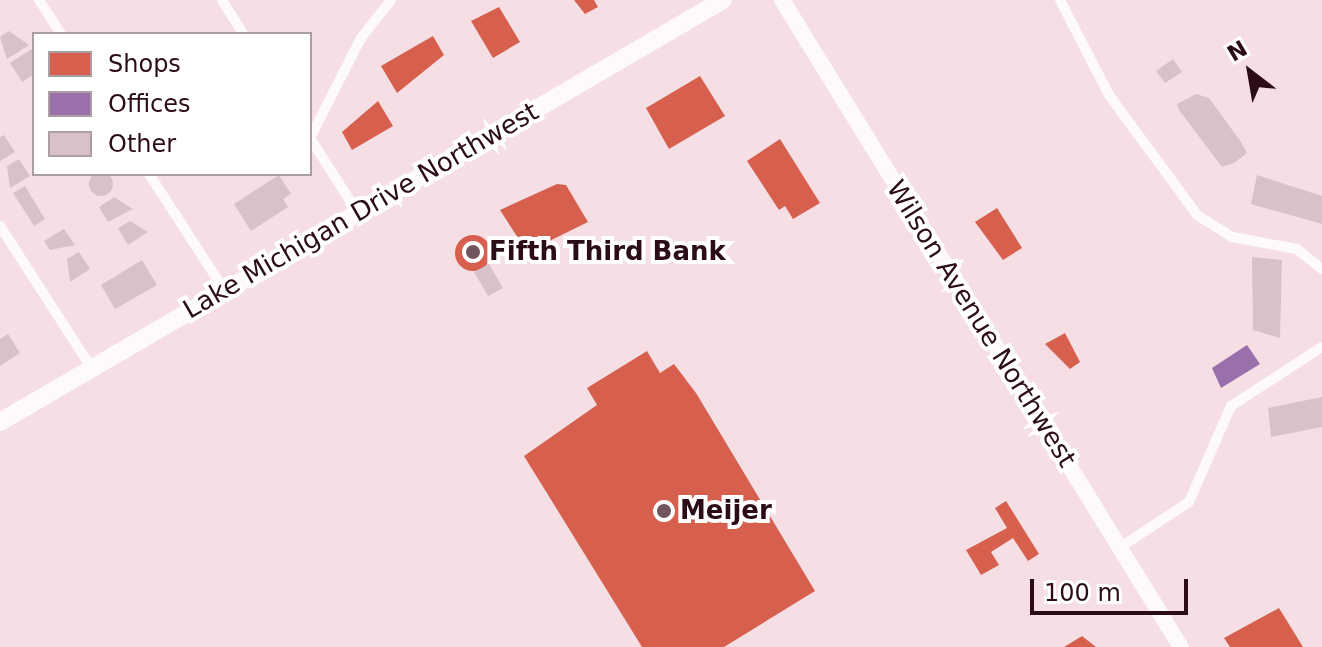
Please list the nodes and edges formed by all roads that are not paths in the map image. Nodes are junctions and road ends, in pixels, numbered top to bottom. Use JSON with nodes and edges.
{"nodes":[{"id":1,"x":39,"y":0,"type":"edge"},
{"id":2,"x":222,"y":0,"type":"edge"},
{"id":3,"x":391,"y":0,"type":"edge"},
{"id":4,"x":723,"y":0,"type":"edge"},
{"id":5,"x":782,"y":0,"type":"edge"},
{"id":6,"x":1060,"y":0,"type":"edge"},
{"id":7,"x":60,"y":32,"type":"edge"},
{"id":8,"x":242,"y":32,"type":"edge"},
{"id":9,"x":312,"y":134,"type":"edge"},
{"id":10,"x":312,"y":141,"type":"edge"},
{"id":11,"x":150,"y":176,"type":"edge"},
{"id":12,"x":358,"y":213,"type":"junction"},
{"id":13,"x":0,"y":226,"type":"edge"},
{"id":14,"x":1322,"y":269,"type":"edge"},
{"id":15,"x":225,"y":291,"type":"junction"},
{"id":16,"x":1322,"y":347,"type":"edge"},
{"id":17,"x":92,"y":369,"type":"junction"},
{"id":18,"x":0,"y":422,"type":"edge"},
{"id":19,"x":1119,"y":548,"type":"junction"},
{"id":20,"x":1181,"y":647,"type":"edge"}],
"edges":[{"from":1,"to":7,"type":"street"},
{"from":2,"to":8,"type":"street"},
{"from":3,"to":9,"type":"street"},
{"from":4,"to":12,"type":"highway","name":"Lake Michigan Drive Northwest"},
{"from":5,"to":19,"type":"main road","name":"Wilson Avenue Northwest"},
{"from":6,"to":14,"type":"street"},
{"from":10,"to":12,"type":"street"},
{"from":11,"to":15,"type":"street"},
{"from":12,"to":15,"type":"highway","name":"Lake Michigan Drive Northwest"},
{"from":13,"to":17,"type":"street"},
{"from":15,"to":17,"type":"highway","name":"Lake Michigan Drive Northwest"},
{"from":16,"to":19,"type":"street"},
{"from":17,"to":18,"type":"highway","name":"Lake Michigan Drive Northwest"},
{"from":19,"to":20,"type":"main road","name":"Wilson Avenue Northwest"}]}
